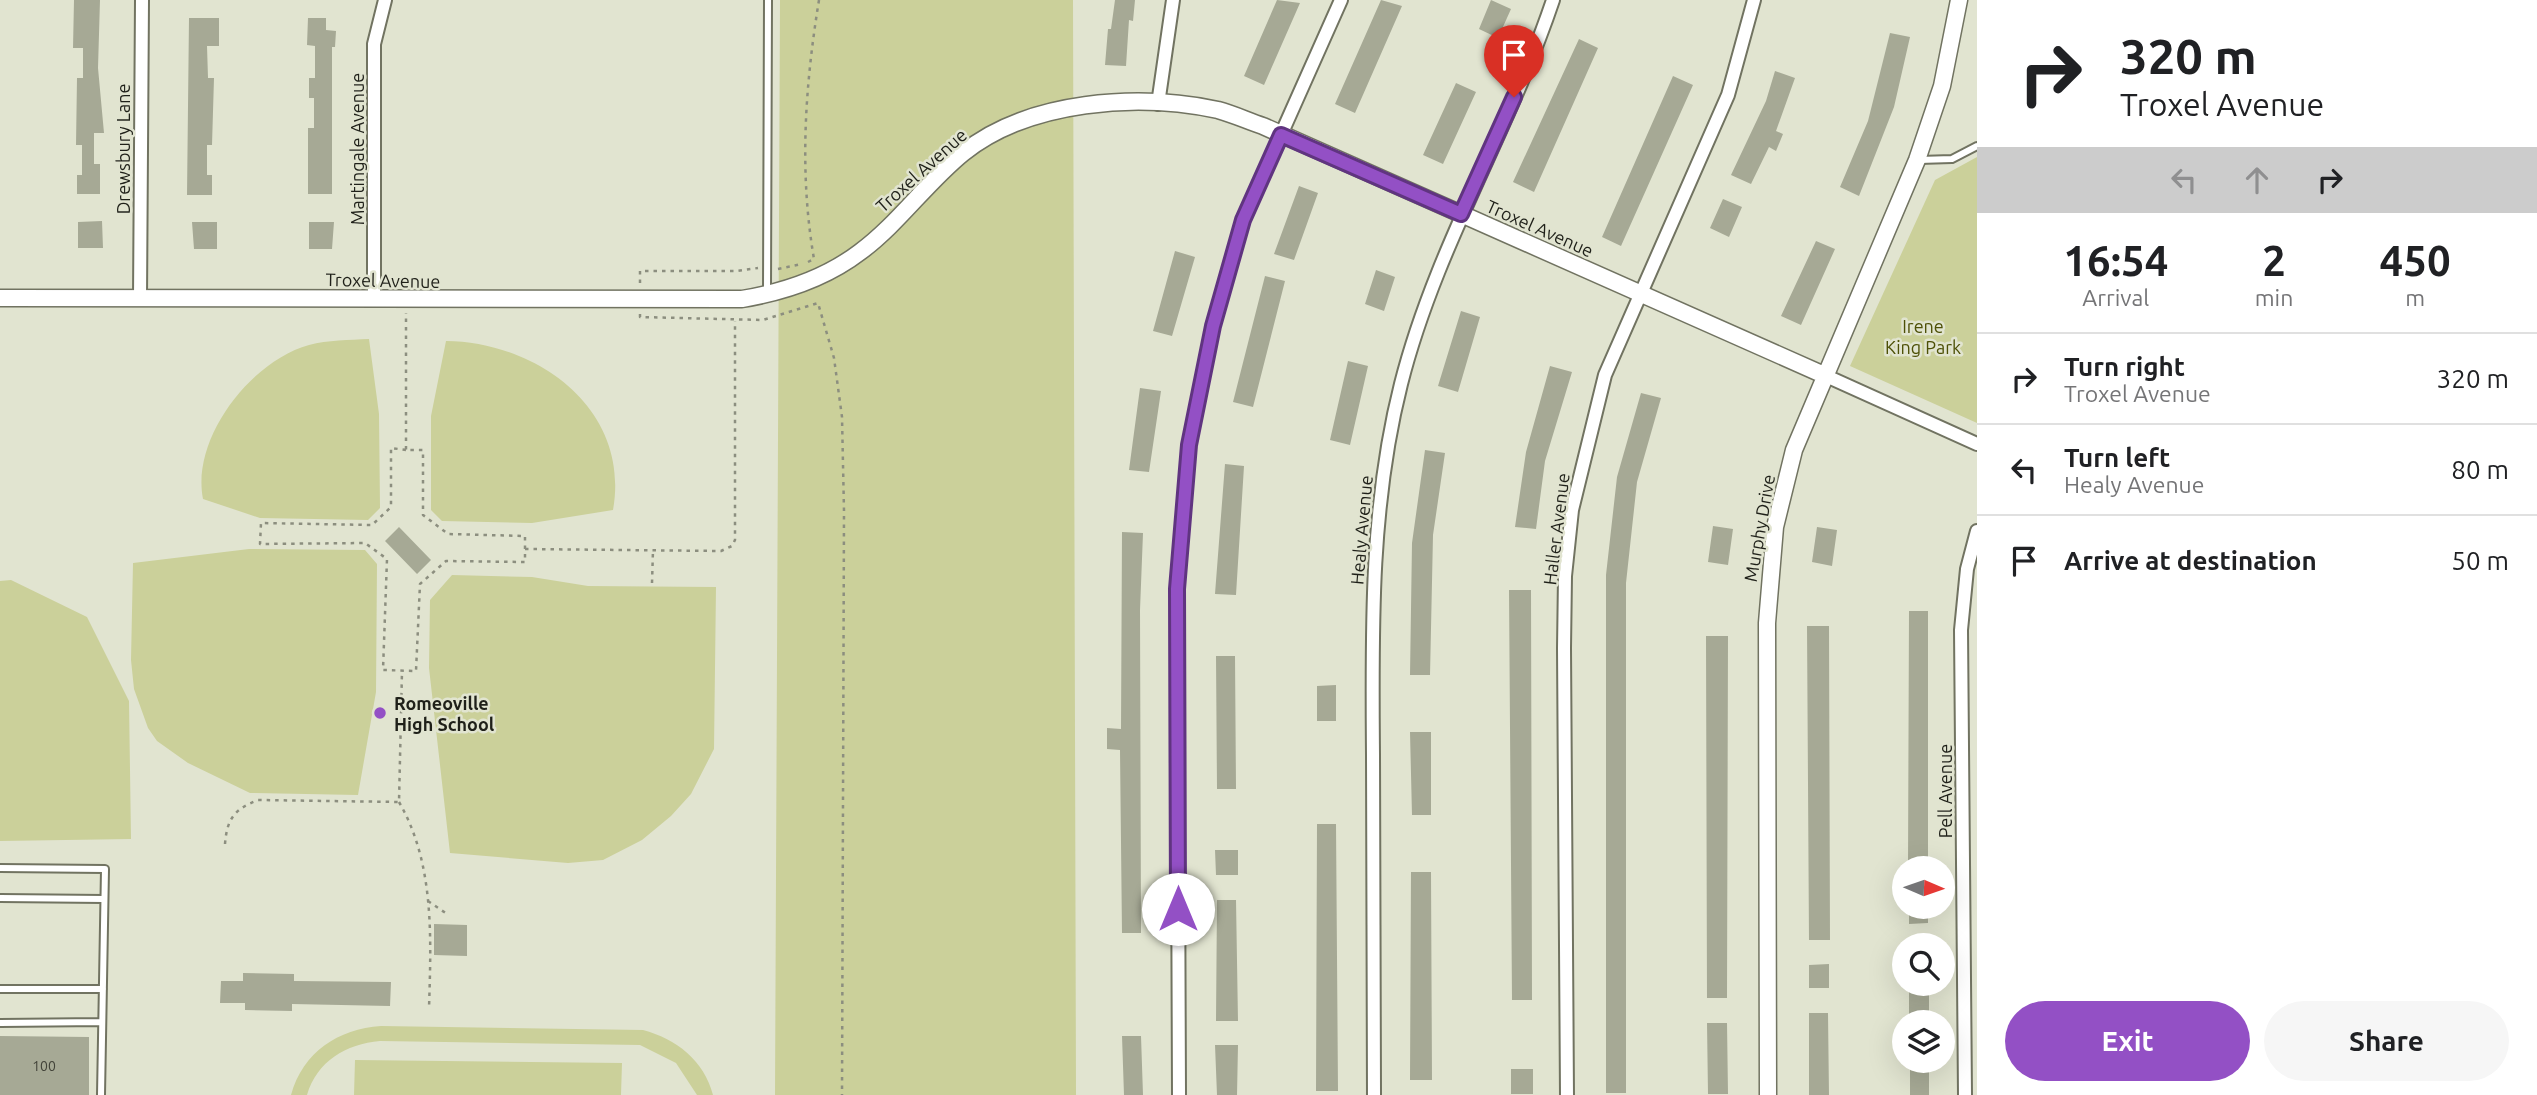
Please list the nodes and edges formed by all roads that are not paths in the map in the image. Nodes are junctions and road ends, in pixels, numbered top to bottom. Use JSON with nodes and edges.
{"nodes":[{"id":1,"x":142,"y":0,"type":"edge"},
{"id":2,"x":384,"y":0,"type":"edge"},
{"id":3,"x":768,"y":0,"type":"edge"},
{"id":4,"x":1173,"y":0,"type":"edge"},
{"id":5,"x":1341,"y":0,"type":"edge"},
{"id":6,"x":1553,"y":0,"type":"edge"},
{"id":7,"x":1755,"y":0,"type":"edge"},
{"id":8,"x":1959,"y":0,"type":"edge"},
{"id":9,"x":1158,"y":104,"type":"junction"},
{"id":10,"x":1281,"y":135,"type":"junction"},
{"id":11,"x":1977,"y":146,"type":"edge"},
{"id":12,"x":1917,"y":160,"type":"junction"},
{"id":13,"x":1461,"y":214,"type":"junction"},
{"id":14,"x":1640,"y":294,"type":"junction"},
{"id":15,"x":766,"y":295,"type":"junction"},
{"id":16,"x":0,"y":298,"type":"edge"},
{"id":17,"x":140,"y":299,"type":"junction"},
{"id":18,"x":374,"y":299,"type":"junction"},
{"id":19,"x":1824,"y":375,"type":"junction"},
{"id":20,"x":1977,"y":444,"type":"edge"},
{"id":21,"x":1977,"y":531,"type":"edge"},
{"id":22,"x":0,"y":868,"type":"edge"},
{"id":23,"x":0,"y":898,"type":"edge"},
{"id":24,"x":104,"y":899,"type":"junction"},
{"id":25,"x":0,"y":989,"type":"edge"},
{"id":26,"x":103,"y":989,"type":"junction"},
{"id":27,"x":102,"y":1022,"type":"junction"},
{"id":28,"x":0,"y":1023,"type":"edge"},
{"id":29,"x":101,"y":1095,"type":"edge"},
{"id":30,"x":1179,"y":1095,"type":"edge"},
{"id":31,"x":1374,"y":1095,"type":"edge"},
{"id":32,"x":1567,"y":1095,"type":"edge"},
{"id":33,"x":1768,"y":1095,"type":"edge"},
{"id":34,"x":1965,"y":1095,"type":"edge"}],
"edges":[{"from":1,"to":17,"type":"street","name":"Drewsbury Lane"},
{"from":2,"to":18,"type":"street","name":"Martingale Avenue"},
{"from":3,"to":15,"type":"lane"},
{"from":4,"to":9,"type":"street"},
{"from":5,"to":10,"type":"street"},
{"from":6,"to":13,"type":"street","name":"Healy Avenue"},
{"from":7,"to":14,"type":"street","name":"Haller Avenue"},
{"from":8,"to":12,"type":"street","name":"Murphy Drive"},
{"from":9,"to":10,"type":"street","name":"Troxel Avenue"},
{"from":9,"to":15,"type":"street","name":"Troxel Avenue"},
{"from":10,"to":13,"type":"street","name":"Troxel Avenue"},
{"from":10,"to":30,"type":"street"},
{"from":11,"to":12,"type":"lane"},
{"from":12,"to":19,"type":"street","name":"Murphy Drive"},
{"from":13,"to":14,"type":"street","name":"Troxel Avenue"},
{"from":13,"to":31,"type":"street","name":"Healy Avenue"},
{"from":14,"to":19,"type":"street","name":"Troxel Avenue"},
{"from":14,"to":32,"type":"street","name":"Haller Avenue"},
{"from":15,"to":18,"type":"street","name":"Troxel Avenue"},
{"from":16,"to":17,"type":"street","name":"Troxel Avenue"},
{"from":17,"to":18,"type":"street","name":"Troxel Avenue"},
{"from":19,"to":20,"type":"street","name":"Troxel Avenue"},
{"from":19,"to":33,"type":"street","name":"Murphy Drive"},
{"from":21,"to":34,"type":"street","name":"Pell Avenue"},
{"from":22,"to":24,"type":"lane"},
{"from":23,"to":24,"type":"lane"},
{"from":24,"to":26,"type":"lane"},
{"from":25,"to":26,"type":"lane"},
{"from":26,"to":27,"type":"lane"},
{"from":27,"to":28,"type":"lane"},
{"from":27,"to":29,"type":"lane"}]}
